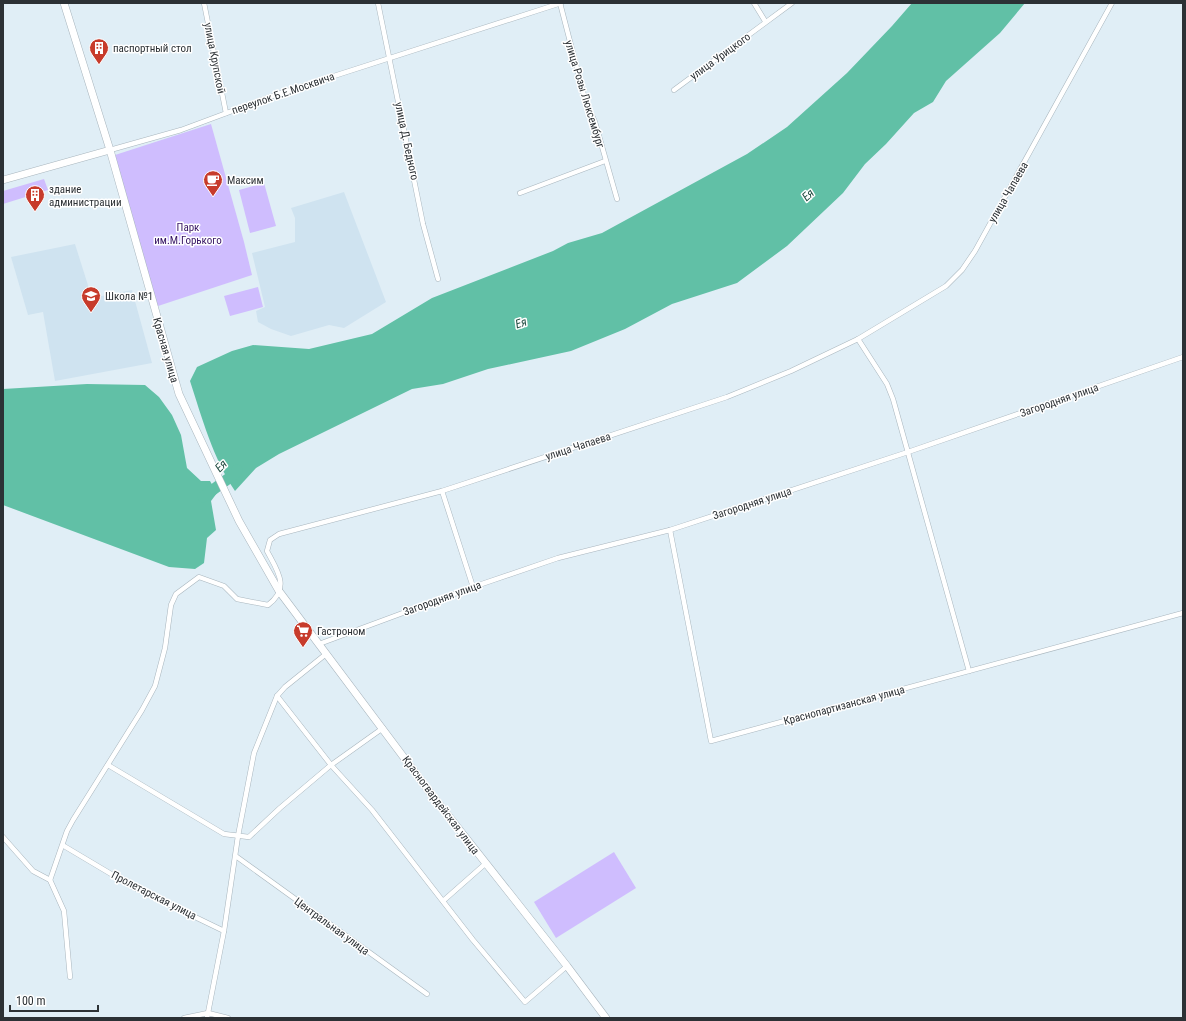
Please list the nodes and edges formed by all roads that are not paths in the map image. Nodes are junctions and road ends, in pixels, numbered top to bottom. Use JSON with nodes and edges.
{"nodes":[{"id":1,"x":64,"y":3,"type":"edge"},
{"id":2,"x":204,"y":3,"type":"edge"},
{"id":3,"x":378,"y":3,"type":"edge"},
{"id":4,"x":560,"y":3,"type":"edge"},
{"id":5,"x":754,"y":3,"type":"edge"},
{"id":6,"x":792,"y":3,"type":"edge"},
{"id":7,"x":1112,"y":3,"type":"edge"},
{"id":8,"x":765,"y":21,"type":"junction"},
{"id":9,"x":389,"y":58,"type":"junction"},
{"id":10,"x":674,"y":90,"type":"dead end"},
{"id":11,"x":226,"y":113,"type":"junction"},
{"id":12,"x":110,"y":150,"type":"junction"},
{"id":13,"x":605,"y":161,"type":"junction"},
{"id":14,"x":3,"y":180,"type":"edge"},
{"id":15,"x":520,"y":193,"type":"dead end"},
{"id":16,"x":617,"y":199,"type":"dead end"},
{"id":17,"x":438,"y":279,"type":"dead end"},
{"id":18,"x":858,"y":339,"type":"junction"},
{"id":19,"x":1183,"y":357,"type":"edge"},
{"id":20,"x":908,"y":452,"type":"junction"},
{"id":21,"x":442,"y":491,"type":"junction"},
{"id":22,"x":670,"y":530,"type":"junction"},
{"id":23,"x":473,"y":587,"type":"junction"},
{"id":24,"x":278,"y":591,"type":"junction"},
{"id":25,"x":1183,"y":613,"type":"edge"},
{"id":26,"x":319,"y":644,"type":"junction"},
{"id":27,"x":326,"y":654,"type":"junction"},
{"id":28,"x":969,"y":671,"type":"junction"},
{"id":29,"x":277,"y":696,"type":"junction"},
{"id":30,"x":383,"y":728,"type":"junction"},
{"id":31,"x":108,"y":765,"type":"junction"},
{"id":32,"x":331,"y":765,"type":"junction"},
{"id":33,"x":238,"y":836,"type":"junction"},
{"id":34,"x":3,"y":837,"type":"edge"},
{"id":35,"x":64,"y":846,"type":"junction"},
{"id":36,"x":237,"y":857,"type":"junction"},
{"id":37,"x":486,"y":864,"type":"junction"},
{"id":38,"x":50,"y":880,"type":"junction"},
{"id":39,"x":443,"y":901,"type":"junction"},
{"id":40,"x":224,"y":931,"type":"junction"},
{"id":41,"x":567,"y":966,"type":"junction"},
{"id":42,"x":70,"y":977,"type":"dead end"},
{"id":43,"x":427,"y":994,"type":"dead end"},
{"id":44,"x":207,"y":1016,"type":"edge"},
{"id":45,"x":184,"y":1018,"type":"edge"},
{"id":46,"x":228,"y":1018,"type":"edge"},
{"id":47,"x":606,"y":1018,"type":"edge"}],
"edges":[{"from":1,"to":12,"type":"street","name":"Красная улица"},
{"from":2,"to":11,"type":"street","name":"улица Крупской"},
{"from":3,"to":9,"type":"street","name":"улица Д. Бедного"},
{"from":4,"to":9,"type":"street","name":"переулок Б.Е.Москвича"},
{"from":4,"to":13,"type":"street","name":"улица Розы Люксембург"},
{"from":5,"to":8,"type":"street"},
{"from":6,"to":8,"type":"street","name":"улица Урицкого"},
{"from":7,"to":18,"type":"street","name":"улица Чапаева"},
{"from":8,"to":10,"type":"street","name":"улица Урицкого"},
{"from":9,"to":11,"type":"street","name":"переулок Б.Е.Москвича"},
{"from":9,"to":17,"type":"street","name":"улица Д. Бедного"},
{"from":11,"to":12,"type":"street","name":"переулок Б.Е.Москвича"},
{"from":12,"to":14,"type":"street","name":"переулок Б.Е.Москвича"},
{"from":12,"to":24,"type":"street","name":"Красная улица"},
{"from":13,"to":15,"type":"street","name":"улица Розы Люксембург"},
{"from":13,"to":16,"type":"street","name":"улица Розы Люксембург"},
{"from":18,"to":20,"type":"street"},
{"from":18,"to":21,"type":"street","name":"улица Чапаева"},
{"from":19,"to":20,"type":"street","name":"Загородняя улица"},
{"from":20,"to":22,"type":"street","name":"Загородняя улица"},
{"from":20,"to":28,"type":"street"},
{"from":21,"to":23,"type":"street"},
{"from":21,"to":24,"type":"street","name":"улица Чапаева"},
{"from":22,"to":23,"type":"street","name":"Загородняя улица"},
{"from":22,"to":28,"type":"street","name":"Краснопартизанская улица"},
{"from":23,"to":26,"type":"street","name":"Загородняя улица"},
{"from":24,"to":26,"type":"street","name":"Красногвардейская улица"},
{"from":24,"to":31,"type":"street"},
{"from":25,"to":28,"type":"street","name":"Краснопартизанская улица"},
{"from":26,"to":27,"type":"street","name":"Красногвардейская улица"},
{"from":27,"to":29,"type":"street"},
{"from":27,"to":30,"type":"street","name":"Красногвардейская улица"},
{"from":29,"to":32,"type":"street"},
{"from":29,"to":33,"type":"street"},
{"from":30,"to":32,"type":"street"},
{"from":30,"to":37,"type":"street","name":"Красногвардейская улица"},
{"from":31,"to":33,"type":"street"},
{"from":31,"to":35,"type":"street"},
{"from":32,"to":33,"type":"street"},
{"from":32,"to":39,"type":"street"},
{"from":33,"to":36,"type":"street"},
{"from":34,"to":38,"type":"street"},
{"from":35,"to":38,"type":"street"},
{"from":35,"to":40,"type":"street","name":"Пролетарская улица"},
{"from":36,"to":40,"type":"street"},
{"from":36,"to":43,"type":"street","name":"Центральная улица"},
{"from":37,"to":39,"type":"street"},
{"from":37,"to":41,"type":"street","name":"Красногвардейская улица"},
{"from":38,"to":42,"type":"street"},
{"from":39,"to":41,"type":"street"},
{"from":40,"to":44,"type":"street"},
{"from":41,"to":47,"type":"street","name":"Красногвардейская улица"},
{"from":44,"to":45,"type":"street"},
{"from":44,"to":46,"type":"street"}]}
